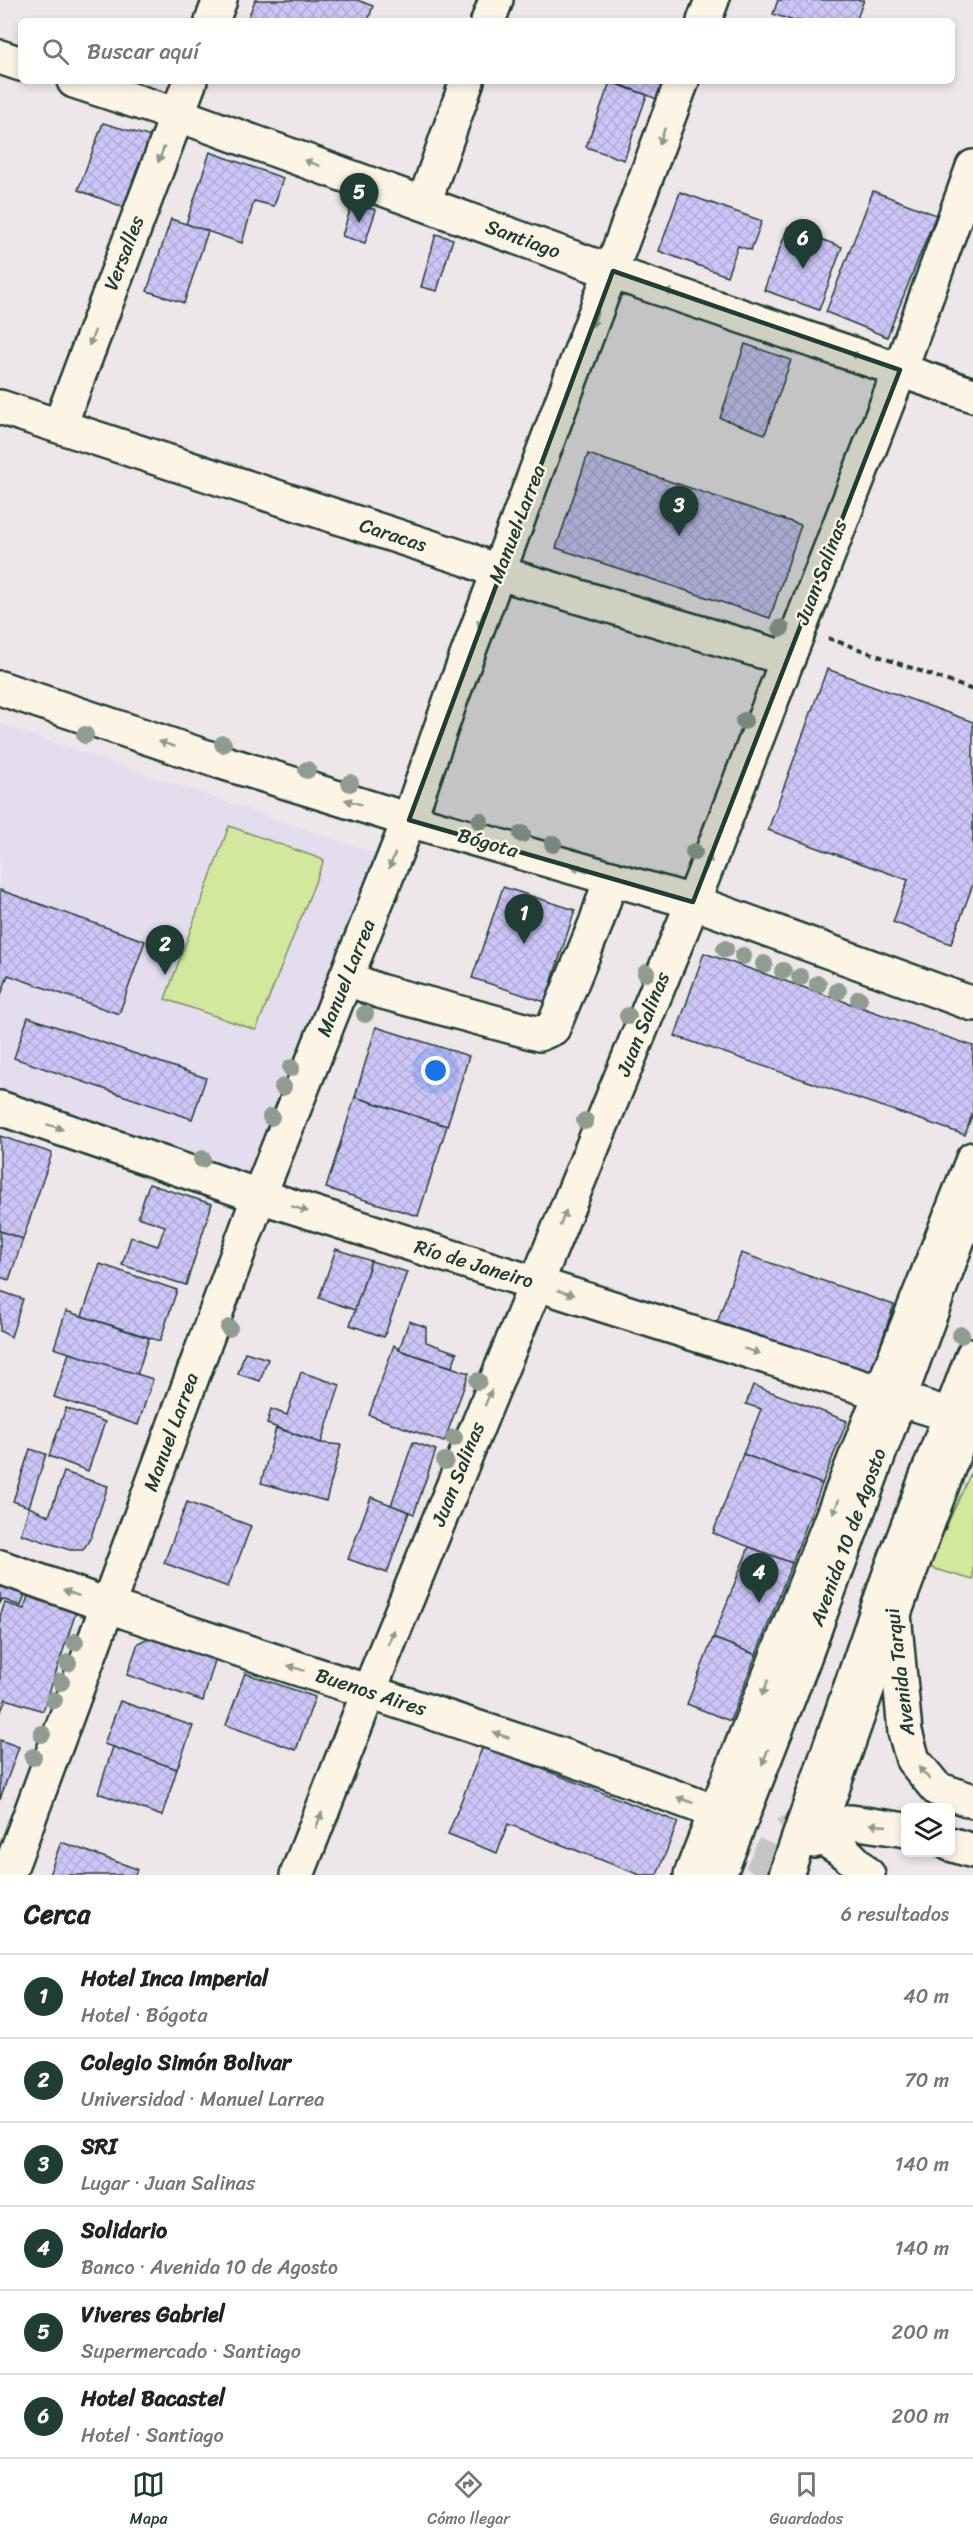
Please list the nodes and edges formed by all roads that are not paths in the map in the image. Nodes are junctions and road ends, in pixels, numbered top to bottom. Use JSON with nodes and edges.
{"nodes":[{"id":1,"x":220,"y":0,"type":"edge"},
{"id":2,"x":496,"y":0,"type":"edge"},
{"id":3,"x":712,"y":0,"type":"edge"},
{"id":4,"x":213,"y":18,"type":"edge"},
{"id":5,"x":489,"y":18,"type":"edge"},
{"id":6,"x":705,"y":18,"type":"edge"},
{"id":7,"x":0,"y":57,"type":"edge"},
{"id":8,"x":18,"y":63,"type":"edge"},
{"id":9,"x":83,"y":84,"type":"edge"},
{"id":10,"x":189,"y":84,"type":"edge"},
{"id":11,"x":466,"y":84,"type":"edge"},
{"id":12,"x":681,"y":84,"type":"edge"},
{"id":13,"x":177,"y":115,"type":"junction"},
{"id":14,"x":973,"y":167,"type":"edge"},
{"id":15,"x":423,"y":203,"type":"junction"},
{"id":16,"x":609,"y":261,"type":"junction"},
{"id":17,"x":900,"y":370,"type":"junction"},
{"id":18,"x":973,"y":395,"type":"edge"},
{"id":19,"x":0,"y":407,"type":"edge"},
{"id":20,"x":60,"y":425,"type":"junction"},
{"id":21,"x":499,"y":573,"type":"junction"},
{"id":22,"x":788,"y":659,"type":"junction"},
{"id":23,"x":0,"y":688,"type":"edge"},
{"id":24,"x":409,"y":820,"type":"junction"},
{"id":25,"x":611,"y":878,"type":"junction"},
{"id":26,"x":690,"y":911,"type":"junction"},
{"id":27,"x":346,"y":978,"type":"junction"},
{"id":28,"x":973,"y":1004,"type":"edge"},
{"id":29,"x":973,"y":1022,"type":"edge"},
{"id":30,"x":0,"y":1108,"type":"edge"},
{"id":31,"x":973,"y":1159,"type":"edge"},
{"id":32,"x":259,"y":1196,"type":"junction"},
{"id":33,"x":973,"y":1198,"type":"edge"},
{"id":34,"x":536,"y":1283,"type":"junction"},
{"id":35,"x":973,"y":1355,"type":"edge"},
{"id":36,"x":890,"y":1395,"type":"junction"},
{"id":37,"x":962,"y":1408,"type":"edge"},
{"id":38,"x":0,"y":1566,"type":"edge"},
{"id":39,"x":889,"y":1580,"type":"junction"},
{"id":40,"x":106,"y":1605,"type":"junction"},
{"id":41,"x":894,"y":1614,"type":"junction"},
{"id":42,"x":369,"y":1691,"type":"junction"},
{"id":43,"x":973,"y":1801,"type":"edge"},
{"id":44,"x":728,"y":1816,"type":"junction"},
{"id":45,"x":851,"y":1822,"type":"tunnel mouth"},
{"id":46,"x":901,"y":1829,"type":"edge"},
{"id":47,"x":817,"y":1834,"type":"junction"},
{"id":48,"x":955,"y":1845,"type":"edge"},
{"id":49,"x":973,"y":1851,"type":"edge"},
{"id":50,"x":8,"y":1875,"type":"edge"},
{"id":51,"x":297,"y":1875,"type":"edge"},
{"id":52,"x":691,"y":1875,"type":"edge"},
{"id":53,"x":719,"y":1875,"type":"edge"},
{"id":54,"x":786,"y":1875,"type":"edge"},
{"id":55,"x":797,"y":1875,"type":"edge"},
{"id":56,"x":867,"y":1875,"type":"edge"}],
"edges":[{"from":1,"to":4,"type":"street"},
{"from":2,"to":5,"type":"street"},
{"from":3,"to":6,"type":"street"},
{"from":7,"to":8,"type":"street"},
{"from":9,"to":13,"type":"street","name":"Santiago"},
{"from":10,"to":13,"type":"street","name":"Versalles"},
{"from":11,"to":15,"type":"street"},
{"from":12,"to":16,"type":"street","name":"Manuel Larrea","one_way":true},
{"from":15,"to":13,"type":"street","name":"Santiago","one_way":true},
{"from":13,"to":20,"type":"street","name":"Versalles","one_way":true},
{"from":14,"to":17,"type":"street","name":"Juan Salinas"},
{"from":15,"to":16,"type":"street","name":"Santiago"},
{"from":17,"to":16,"type":"street","name":"Santiago","one_way":true},
{"from":16,"to":21,"type":"street","name":"Manuel Larrea","one_way":true},
{"from":17,"to":18,"type":"street","name":"Santiago"},
{"from":17,"to":22,"type":"street","name":"Juan Salinas"},
{"from":19,"to":20,"type":"street","name":"Caracas"},
{"from":20,"to":21,"type":"street","name":"Caracas"},
{"from":21,"to":22,"type":"street","name":"Caracas"},
{"from":21,"to":24,"type":"street","name":"Manuel Larrea","one_way":true},
{"from":26,"to":22,"type":"street","name":"Juan Salinas","one_way":true},
{"from":24,"to":23,"type":"street","name":"Bógota","one_way":true},
{"from":25,"to":24,"type":"street","name":"Bógota","one_way":true},
{"from":24,"to":27,"type":"street","name":"Manuel Larrea","one_way":true},
{"from":25,"to":26,"type":"street","name":"Bógota"},
{"from":25,"to":27,"type":"street"},
{"from":26,"to":28,"type":"street","name":"Bógota"},
{"from":26,"to":29,"type":"street","name":"Bógota"},
{"from":34,"to":26,"type":"street","name":"Juan Salinas","one_way":true},
{"from":27,"to":32,"type":"street","name":"Manuel Larrea"},
{"from":30,"to":32,"type":"street","name":"Río de Janeiro","one_way":true},
{"from":31,"to":36,"type":"street"},
{"from":32,"to":34,"type":"street","name":"Río de Janeiro","one_way":true},
{"from":32,"to":40,"type":"street","name":"Manuel Larrea"},
{"from":33,"to":36,"type":"street","name":"Avenida 10 de Agosto"},
{"from":34,"to":36,"type":"street","name":"Río de Janeiro","one_way":true},
{"from":42,"to":34,"type":"street","name":"Juan Salinas","one_way":true},
{"from":35,"to":37,"type":"street"},
{"from":36,"to":37,"type":"street","name":"Río de Janeiro"},
{"from":36,"to":44,"type":"street","name":"Avenida 10 de Agosto","one_way":true},
{"from":37,"to":39,"type":"street"},
{"from":37,"to":41,"type":"street"},
{"from":40,"to":38,"type":"street","name":"Buenos Aires","one_way":true},
{"from":39,"to":41,"type":"street","name":"Avenida Tarqui"},
{"from":39,"to":54,"type":"street"},
{"from":42,"to":40,"type":"street","name":"Buenos Aires","one_way":true},
{"from":40,"to":50,"type":"street","name":"Manuel Larrea"},
{"from":43,"to":41,"type":"street","name":"Avenida Tarqui","one_way":true},
{"from":41,"to":47,"type":"street"},
{"from":44,"to":42,"type":"street","name":"Buenos Aires","one_way":true},
{"from":51,"to":42,"type":"street","name":"Juan Salinas","one_way":true},
{"from":44,"to":52,"type":"street"},
{"from":44,"to":53,"type":"street","name":"Avenida 10 de Agosto"},
{"from":46,"to":45,"type":"street","one_way":true},
{"from":47,"to":55,"type":"street"},
{"from":47,"to":56,"type":"street"},
{"from":48,"to":49,"type":"street"}]}
